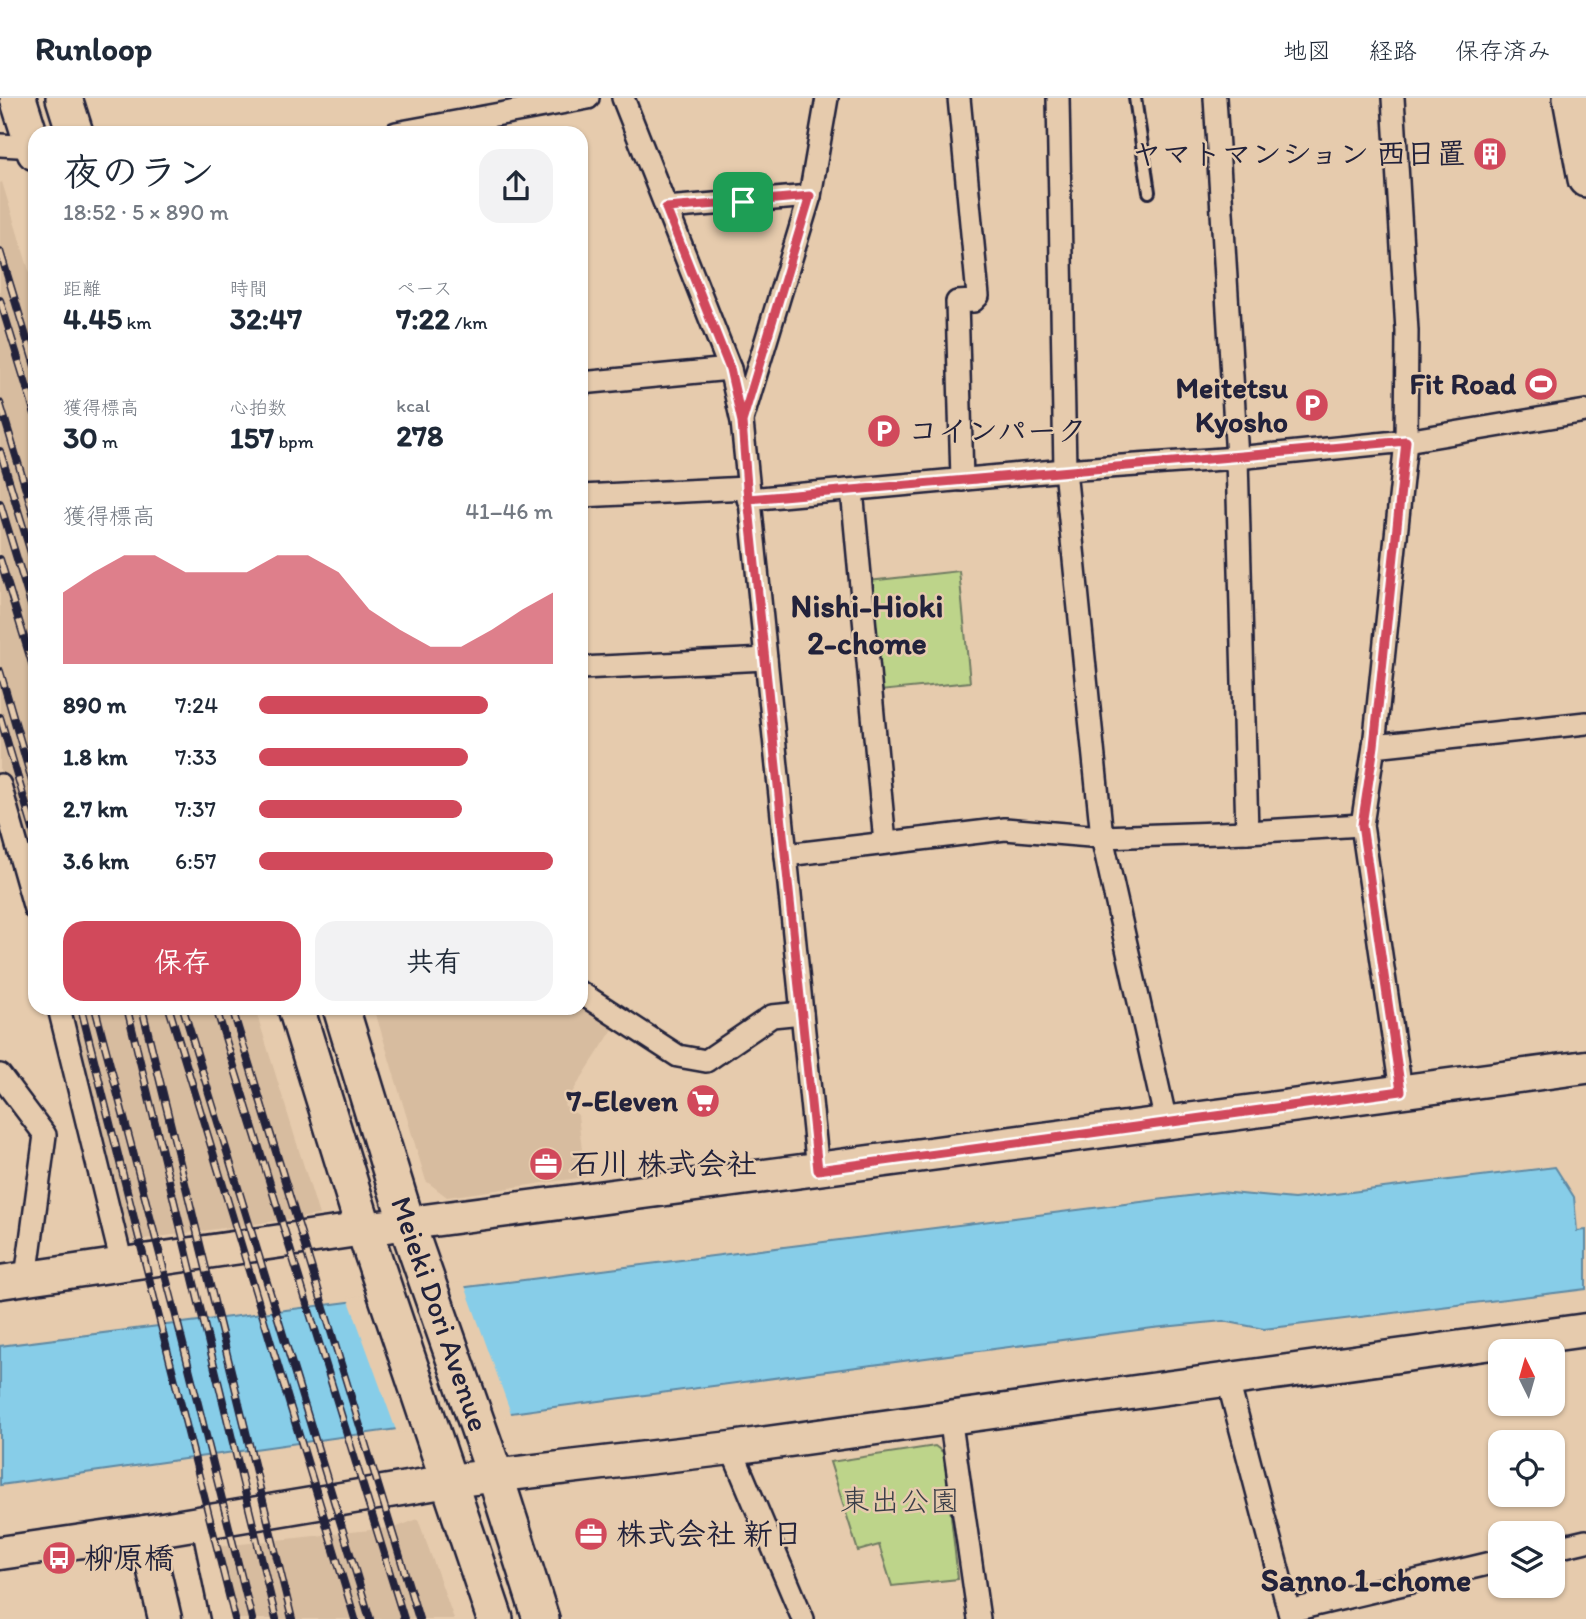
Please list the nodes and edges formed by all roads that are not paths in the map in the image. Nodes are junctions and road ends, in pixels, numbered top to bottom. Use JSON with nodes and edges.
{"nodes":[{"id":1,"x":18,"y":98,"type":"edge"},
{"id":2,"x":64,"y":98,"type":"edge"},
{"id":3,"x":588,"y":98,"type":"edge"},
{"id":4,"x":623,"y":98,"type":"edge"},
{"id":5,"x":827,"y":98,"type":"edge"},
{"id":6,"x":959,"y":98,"type":"edge"},
{"id":7,"x":1058,"y":98,"type":"edge"},
{"id":8,"x":1135,"y":98,"type":"edge"},
{"id":9,"x":1215,"y":98,"type":"edge"},
{"id":10,"x":1393,"y":98,"type":"edge"},
{"id":11,"x":1571,"y":98,"type":"edge"},
{"id":12,"x":73,"y":126,"type":"edge"},
{"id":13,"x":434,"y":126,"type":"edge"},
{"id":14,"x":26,"y":148,"type":"edge"},
{"id":15,"x":1586,"y":179,"type":"edge"},
{"id":16,"x":1149,"y":192,"type":"dead end"},
{"id":17,"x":810,"y":196,"type":"junction"},
{"id":18,"x":666,"y":208,"type":"junction"},
{"id":19,"x":730,"y":369,"type":"junction"},
{"id":20,"x":588,"y":382,"type":"edge"},
{"id":21,"x":1586,"y":411,"type":"edge"},
{"id":22,"x":742,"y":422,"type":"junction"},
{"id":23,"x":1406,"y":441,"type":"junction"},
{"id":24,"x":1237,"y":458,"type":"junction"},
{"id":25,"x":1066,"y":470,"type":"junction"},
{"id":26,"x":961,"y":480,"type":"junction"},
{"id":27,"x":852,"y":490,"type":"junction"},
{"id":28,"x":748,"y":494,"type":"junction"},
{"id":29,"x":588,"y":496,"type":"edge"},
{"id":30,"x":766,"y":660,"type":"junction"},
{"id":31,"x":588,"y":668,"type":"edge"},
{"id":32,"x":1586,"y":723,"type":"edge"},
{"id":33,"x":1374,"y":746,"type":"junction"},
{"id":34,"x":0,"y":785,"type":"edge"},
{"id":35,"x":1362,"y":825,"type":"junction"},
{"id":36,"x":1247,"y":832,"type":"junction"},
{"id":37,"x":1102,"y":837,"type":"junction"},
{"id":38,"x":885,"y":843,"type":"junction"},
{"id":39,"x":786,"y":855,"type":"junction"},
{"id":40,"x":28,"y":884,"type":"edge"},
{"id":41,"x":588,"y":998,"type":"edge"},
{"id":42,"x":802,"y":1013,"type":"junction"},
{"id":43,"x":61,"y":1015,"type":"edge"},
{"id":44,"x":298,"y":1015,"type":"edge"},
{"id":45,"x":343,"y":1015,"type":"edge"},
{"id":46,"x":1586,"y":1067,"type":"edge"},
{"id":47,"x":0,"y":1075,"type":"edge"},
{"id":48,"x":1401,"y":1091,"type":"junction"},
{"id":49,"x":1166,"y":1122,"type":"junction"},
{"id":50,"x":818,"y":1170,"type":"junction"},
{"id":51,"x":407,"y":1224,"type":"junction"},
{"id":52,"x":364,"y":1229,"type":"junction"},
{"id":53,"x":122,"y":1264,"type":"junction"},
{"id":54,"x":13,"y":1280,"type":"edge"},
{"id":55,"x":1586,"y":1330,"type":"edge"},
{"id":56,"x":1228,"y":1381,"type":"junction"},
{"id":57,"x":950,"y":1417,"type":"junction"},
{"id":58,"x":731,"y":1448,"type":"junction"},
{"id":59,"x":495,"y":1475,"type":"junction"},
{"id":60,"x":449,"y":1481,"type":"junction"},
{"id":61,"x":202,"y":1522,"type":"junction"},
{"id":62,"x":145,"y":1532,"type":"junction"},
{"id":63,"x":1586,"y":1541,"type":"edge"},
{"id":64,"x":1565,"y":1546,"type":"edge"},
{"id":65,"x":0,"y":1553,"type":"edge"},
{"id":66,"x":0,"y":1562,"type":"edge"},
{"id":67,"x":1488,"y":1564,"type":"edge"},
{"id":68,"x":1290,"y":1615,"type":"edge"},
{"id":69,"x":165,"y":1619,"type":"edge"},
{"id":70,"x":222,"y":1619,"type":"edge"},
{"id":71,"x":495,"y":1619,"type":"edge"},
{"id":72,"x":541,"y":1619,"type":"edge"},
{"id":73,"x":803,"y":1619,"type":"edge"},
{"id":74,"x":979,"y":1619,"type":"edge"}],
"edges":[{"from":1,"to":14,"type":"main road"},
{"from":2,"to":12,"type":"main road"},
{"from":3,"to":13,"type":"street"},
{"from":4,"to":18,"type":"street"},
{"from":5,"to":17,"type":"street"},
{"from":6,"to":26,"type":"street"},
{"from":7,"to":25,"type":"street"},
{"from":8,"to":16,"type":"lane"},
{"from":9,"to":24,"type":"street"},
{"from":10,"to":23,"type":"street"},
{"from":11,"to":15,"type":"main road"},
{"from":17,"to":18,"type":"street"},
{"from":17,"to":22,"type":"street"},
{"from":18,"to":19,"type":"street"},
{"from":19,"to":20,"type":"street"},
{"from":19,"to":22,"type":"street"},
{"from":21,"to":23,"type":"street"},
{"from":22,"to":28,"type":"street"},
{"from":23,"to":24,"type":"street"},
{"from":23,"to":33,"type":"street"},
{"from":24,"to":25,"type":"street"},
{"from":24,"to":36,"type":"street"},
{"from":25,"to":26,"type":"street"},
{"from":25,"to":37,"type":"street"},
{"from":26,"to":27,"type":"street"},
{"from":27,"to":28,"type":"street"},
{"from":27,"to":38,"type":"street"},
{"from":28,"to":29,"type":"street"},
{"from":28,"to":30,"type":"street"},
{"from":30,"to":31,"type":"street"},
{"from":30,"to":39,"type":"street"},
{"from":32,"to":33,"type":"street"},
{"from":33,"to":35,"type":"street"},
{"from":34,"to":40,"type":"street"},
{"from":35,"to":36,"type":"street"},
{"from":35,"to":48,"type":"street"},
{"from":36,"to":37,"type":"street"},
{"from":37,"to":38,"type":"street"},
{"from":37,"to":49,"type":"street"},
{"from":38,"to":39,"type":"street"},
{"from":39,"to":42,"type":"street"},
{"from":41,"to":42,"type":"street"},
{"from":42,"to":50,"type":"street"},
{"from":43,"to":53,"type":"street"},
{"from":44,"to":52,"type":"main road","name":"Meieki Dori Avenue"},
{"from":45,"to":51,"type":"main road","name":"Meieki Dori Avenue"},
{"from":46,"to":48,"type":"street"},
{"from":47,"to":54,"type":"street"},
{"from":48,"to":49,"type":"street"},
{"from":49,"to":50,"type":"street"},
{"from":50,"to":51,"type":"street"},
{"from":51,"to":52,"type":"street"},
{"from":51,"to":59,"type":"main road","name":"Meieki Dori Avenue"},
{"from":52,"to":53,"type":"street"},
{"from":52,"to":60,"type":"main road","name":"Meieki Dori Avenue"},
{"from":53,"to":54,"type":"street"},
{"from":55,"to":56,"type":"street"},
{"from":56,"to":57,"type":"street"},
{"from":56,"to":68,"type":"street"},
{"from":57,"to":58,"type":"street"},
{"from":57,"to":74,"type":"street"},
{"from":58,"to":59,"type":"street"},
{"from":58,"to":73,"type":"street"},
{"from":59,"to":60,"type":"street"},
{"from":59,"to":72,"type":"main road","name":"Meieki Dori Avenue"},
{"from":60,"to":61,"type":"street"},
{"from":60,"to":71,"type":"main road","name":"Meieki Dori Avenue"},
{"from":61,"to":62,"type":"street"},
{"from":61,"to":70,"type":"street"},
{"from":62,"to":65,"type":"street"},
{"from":62,"to":69,"type":"street"},
{"from":63,"to":64,"type":"street"},
{"from":65,"to":66,"type":"street"},
{"from":67,"to":68,"type":"street"}]}
